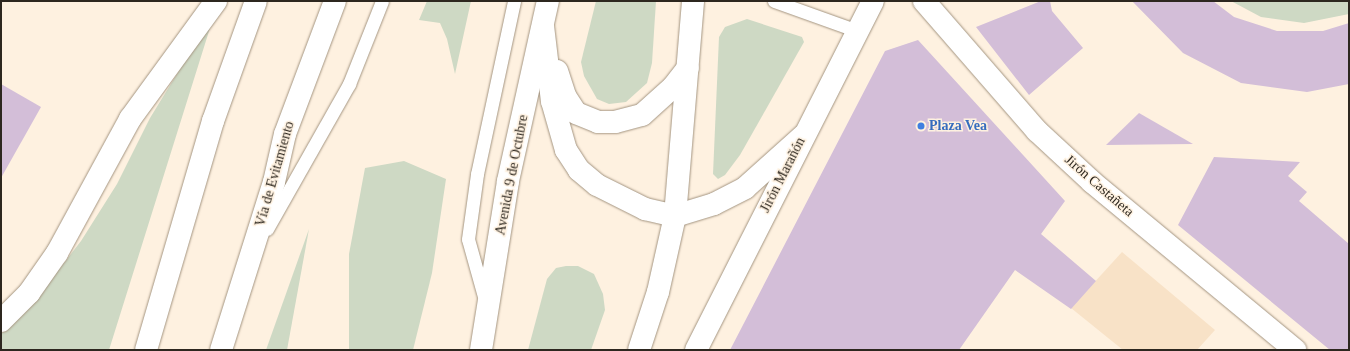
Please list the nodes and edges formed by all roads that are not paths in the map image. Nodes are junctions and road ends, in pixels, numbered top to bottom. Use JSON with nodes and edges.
{"nodes":[{"id":1,"x":216,"y":1,"type":"edge"},
{"id":2,"x":335,"y":1,"type":"edge"},
{"id":3,"x":382,"y":1,"type":"edge"},
{"id":4,"x":514,"y":1,"type":"edge"},
{"id":5,"x":548,"y":1,"type":"edge"},
{"id":6,"x":693,"y":1,"type":"edge"},
{"id":7,"x":774,"y":1,"type":"edge"},
{"id":8,"x":873,"y":1,"type":"edge"},
{"id":9,"x":924,"y":1,"type":"edge"},
{"id":10,"x":252,"y":5,"type":"edge"},
{"id":11,"x":543,"y":26,"type":"junction"},
{"id":12,"x":858,"y":31,"type":"junction"},
{"id":13,"x":688,"y":68,"type":"junction"},
{"id":14,"x":804,"y":135,"type":"junction"},
{"id":15,"x":675,"y":216,"type":"junction"},
{"id":16,"x":249,"y":262,"type":"junction"},
{"id":17,"x":488,"y":311,"type":"junction"},
{"id":18,"x":1,"y":321,"type":"edge"},
{"id":19,"x":146,"y":350,"type":"edge"},
{"id":20,"x":221,"y":350,"type":"edge"},
{"id":21,"x":481,"y":350,"type":"edge"},
{"id":22,"x":639,"y":350,"type":"edge"},
{"id":23,"x":696,"y":350,"type":"edge"},
{"id":24,"x":1294,"y":350,"type":"edge"}],
"edges":[{"from":1,"to":18,"type":"main road"},
{"from":2,"to":16,"type":"main road","name":"Vía de Evitamiento"},
{"from":3,"to":16,"type":"lane"},
{"from":4,"to":17,"type":"lane"},
{"from":5,"to":11,"type":"main road","name":"Avenida 9 de Octubre"},
{"from":6,"to":13,"type":"main road"},
{"from":7,"to":12,"type":"lane"},
{"from":8,"to":12,"type":"main road","name":"Jirón Marañón"},
{"from":9,"to":24,"type":"main road","name":"Jirón Castañeta"},
{"from":10,"to":19,"type":"main road"},
{"from":11,"to":13,"type":"main road"},
{"from":11,"to":15,"type":"main road"},
{"from":11,"to":17,"type":"main road","name":"Avenida 9 de Octubre"},
{"from":12,"to":14,"type":"main road","name":"Jirón Marañón"},
{"from":13,"to":15,"type":"main road"},
{"from":14,"to":15,"type":"main road"},
{"from":14,"to":23,"type":"main road","name":"Jirón Marañón"},
{"from":15,"to":22,"type":"main road"},
{"from":16,"to":20,"type":"main road","name":"Vía de Evitamiento"},
{"from":17,"to":21,"type":"main road","name":"Avenida 9 de Octubre"}]}
